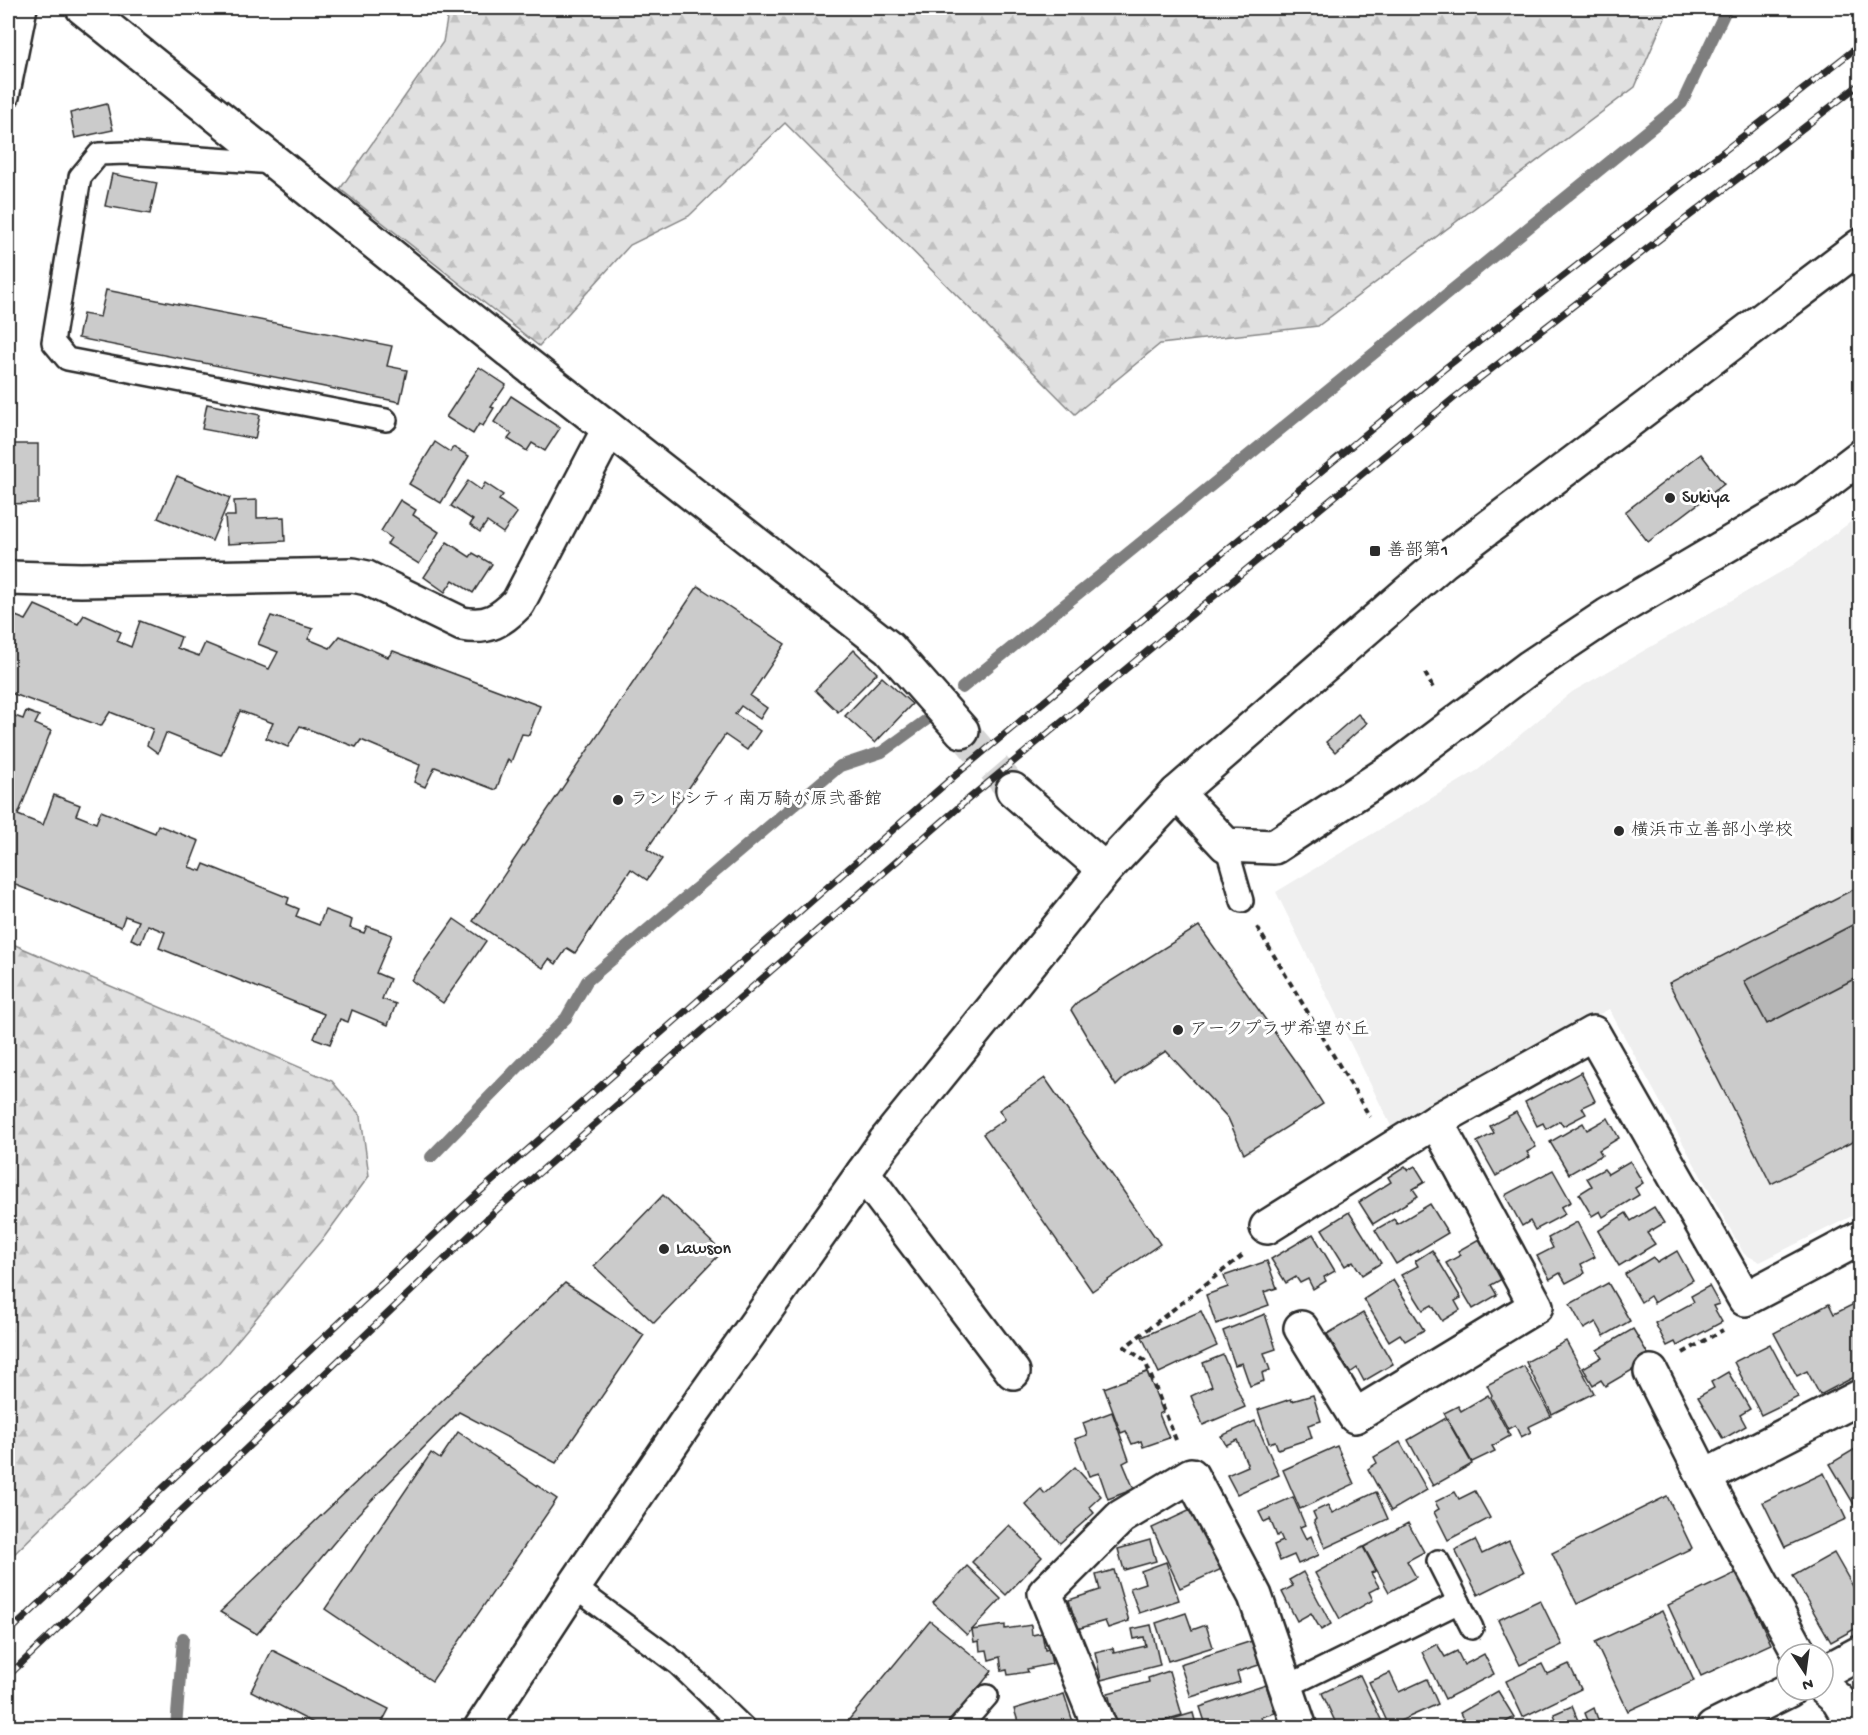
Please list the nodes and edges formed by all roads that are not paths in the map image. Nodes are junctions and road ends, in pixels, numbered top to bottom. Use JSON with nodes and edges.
{"nodes":[{"id":1,"x":26,"y":8,"type":"edge"},
{"id":2,"x":83,"y":8,"type":"edge"},
{"id":3,"x":8,"y":97,"type":"edge"},
{"id":4,"x":276,"y":163,"type":"junction"},
{"id":5,"x":1860,"y":246,"type":"edge"},
{"id":6,"x":386,"y":420,"type":"dead end"},
{"id":7,"x":609,"y":429,"type":"junction"},
{"id":8,"x":1860,"y":457,"type":"edge"},
{"id":9,"x":8,"y":578,"type":"edge"},
{"id":10,"x":962,"y":731,"type":"tunnel mouth"},
{"id":11,"x":1012,"y":790,"type":"tunnel mouth"},
{"id":12,"x":1177,"y":793,"type":"junction"},
{"id":13,"x":1226,"y":845,"type":"junction"},
{"id":14,"x":1105,"y":870,"type":"junction"},
{"id":15,"x":1242,"y":901,"type":"road end"},
{"id":16,"x":1436,"y":1121,"type":"junction"},
{"id":17,"x":863,"y":1173,"type":"junction"},
{"id":18,"x":1267,"y":1227,"type":"road end"},
{"id":19,"x":1860,"y":1238,"type":"edge"},
{"id":20,"x":1300,"y":1328,"type":"dead end"},
{"id":21,"x":1013,"y":1372,"type":"dead end"},
{"id":22,"x":1651,"y":1372,"type":"road end"},
{"id":23,"x":1860,"y":1397,"type":"edge"},
{"id":24,"x":1704,"y":1477,"type":"junction"},
{"id":25,"x":1438,"y":1561,"type":"dead end"},
{"id":26,"x":574,"y":1587,"type":"junction"},
{"id":27,"x":1459,"y":1602,"type":"junction"},
{"id":28,"x":1472,"y":1628,"type":"dead end"},
{"id":29,"x":1793,"y":1642,"type":"edge"},
{"id":30,"x":1860,"y":1653,"type":"edge"},
{"id":31,"x":1835,"y":1667,"type":"edge"},
{"id":32,"x":1286,"y":1687,"type":"junction"},
{"id":33,"x":987,"y":1696,"type":"dead end"},
{"id":34,"x":1775,"y":1697,"type":"edge"},
{"id":35,"x":1835,"y":1697,"type":"edge"},
{"id":36,"x":481,"y":1728,"type":"edge"},
{"id":37,"x":744,"y":1728,"type":"edge"},
{"id":38,"x":959,"y":1728,"type":"edge"},
{"id":39,"x":1100,"y":1728,"type":"edge"},
{"id":40,"x":1300,"y":1728,"type":"edge"},
{"id":41,"x":1713,"y":1728,"type":"edge"},
{"id":42,"x":1856,"y":1728,"type":"edge"}],
"edges":[{"from":1,"to":3,"type":"lane"},
{"from":2,"to":4,"type":"street"},
{"from":4,"to":6,"type":"lane"},
{"from":4,"to":7,"type":"street"},
{"from":5,"to":12,"type":"street"},
{"from":7,"to":9,"type":"street"},
{"from":7,"to":10,"type":"street"},
{"from":8,"to":13,"type":"street"},
{"from":11,"to":14,"type":"street"},
{"from":12,"to":13,"type":"street"},
{"from":12,"to":14,"type":"street"},
{"from":13,"to":15,"type":"lane"},
{"from":14,"to":17,"type":"street"},
{"from":16,"to":18,"type":"street"},
{"from":16,"to":19,"type":"street"},
{"from":16,"to":20,"type":"street"},
{"from":17,"to":21,"type":"street"},
{"from":17,"to":26,"type":"street"},
{"from":22,"to":24,"type":"street"},
{"from":23,"to":24,"type":"street"},
{"from":24,"to":29,"type":"street"},
{"from":25,"to":27,"type":"lane"},
{"from":26,"to":36,"type":"street"},
{"from":26,"to":37,"type":"lane"},
{"from":27,"to":28,"type":"lane"},
{"from":27,"to":32,"type":"lane"},
{"from":30,"to":31,"type":"street"},
{"from":32,"to":39,"type":"street"},
{"from":32,"to":40,"type":"street"},
{"from":33,"to":38,"type":"lane"},
{"from":34,"to":41,"type":"street"},
{"from":35,"to":42,"type":"street"}]}
